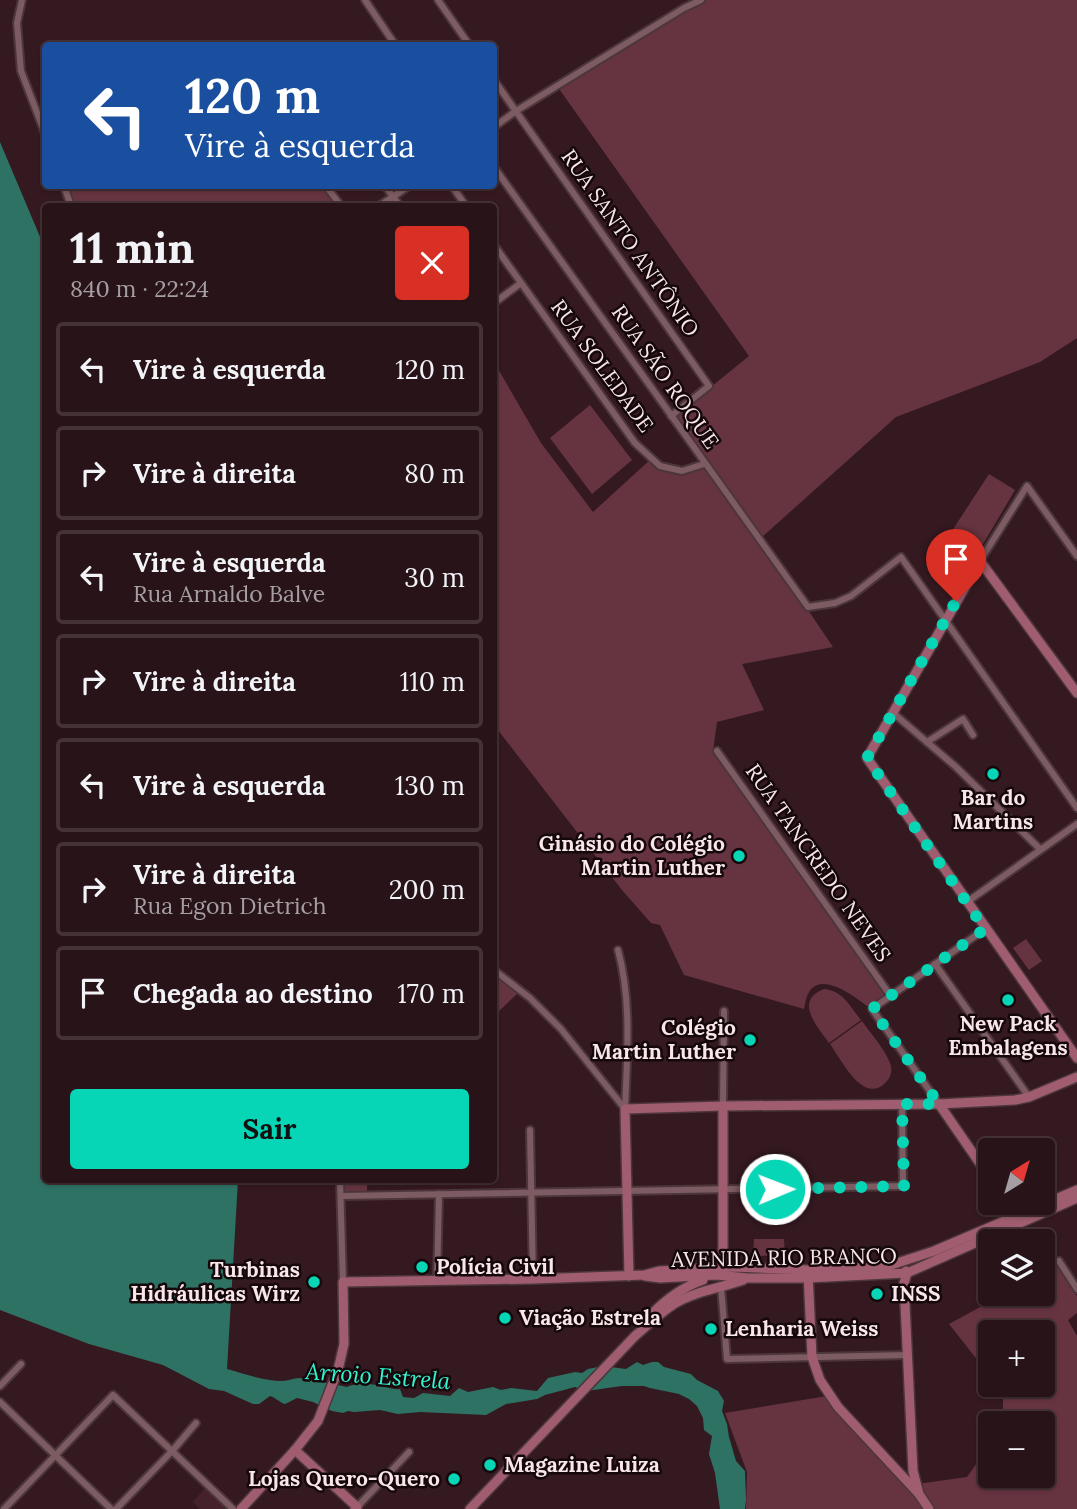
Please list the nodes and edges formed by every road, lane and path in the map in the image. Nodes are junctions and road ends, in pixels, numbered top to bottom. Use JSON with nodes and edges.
{"nodes":[{"id":1,"x":22,"y":0,"type":"edge"},
{"id":2,"x":365,"y":0,"type":"edge"},
{"id":3,"x":438,"y":0,"type":"edge"},
{"id":4,"x":701,"y":0,"type":"edge"},
{"id":5,"x":393,"y":42,"type":"edge"},
{"id":6,"x":467,"y":42,"type":"edge"},
{"id":7,"x":497,"y":84,"type":"edge"},
{"id":8,"x":516,"y":111,"type":"junction"},
{"id":9,"x":42,"y":125,"type":"edge"},
{"id":10,"x":497,"y":125,"type":"edge"},
{"id":11,"x":497,"y":171,"type":"edge"},
{"id":12,"x":387,"y":189,"type":"edge"},
{"id":13,"x":405,"y":189,"type":"edge"},
{"id":14,"x":393,"y":197,"type":"junction"},
{"id":15,"x":384,"y":203,"type":"edge"},
{"id":16,"x":398,"y":203,"type":"edge"},
{"id":17,"x":497,"y":249,"type":"edge"},
{"id":18,"x":521,"y":283,"type":"junction"},
{"id":19,"x":497,"y":301,"type":"edge"},
{"id":20,"x":671,"y":416,"type":"junction"},
{"id":21,"x":704,"y":464,"type":"junction"},
{"id":22,"x":1077,"y":556,"type":"edge"},
{"id":23,"x":980,"y":561,"type":"junction"},
{"id":24,"x":944,"y":621,"type":"junction"},
{"id":25,"x":1077,"y":693,"type":"edge"},
{"id":26,"x":892,"y":712,"type":"junction"},
{"id":27,"x":973,"y":735,"type":"dead end"},
{"id":28,"x":927,"y":742,"type":"junction"},
{"id":29,"x":717,"y":751,"type":"dead end"},
{"id":30,"x":1077,"y":808,"type":"edge"},
{"id":31,"x":1077,"y":824,"type":"edge"},
{"id":32,"x":1040,"y":849,"type":"junction"},
{"id":33,"x":967,"y":902,"type":"junction"},
{"id":34,"x":985,"y":929,"type":"junction"},
{"id":35,"x":618,"y":950,"type":"dead end"},
{"id":36,"x":935,"y":964,"type":"junction"},
{"id":37,"x":497,"y":972,"type":"edge"},
{"id":38,"x":890,"y":995,"type":"junction"},
{"id":39,"x":724,"y":1011,"type":"dead end"},
{"id":40,"x":1077,"y":1058,"type":"edge"},
{"id":41,"x":1077,"y":1077,"type":"edge"},
{"id":42,"x":1029,"y":1097,"type":"junction"},
{"id":43,"x":902,"y":1104,"type":"junction"},
{"id":44,"x":939,"y":1104,"type":"junction"},
{"id":45,"x":723,"y":1106,"type":"junction"},
{"id":46,"x":625,"y":1109,"type":"junction"},
{"id":47,"x":530,"y":1130,"type":"dead end"},
{"id":48,"x":978,"y":1161,"type":"edge"},
{"id":49,"x":340,"y":1183,"type":"edge"},
{"id":50,"x":1077,"y":1190,"type":"edge"},
{"id":51,"x":627,"y":1191,"type":"junction"},
{"id":52,"x":723,"y":1191,"type":"junction"},
{"id":53,"x":532,"y":1192,"type":"junction"},
{"id":54,"x":439,"y":1194,"type":"junction"},
{"id":55,"x":341,"y":1196,"type":"junction"},
{"id":56,"x":1077,"y":1198,"type":"edge"},
{"id":57,"x":1016,"y":1215,"type":"edge"},
{"id":58,"x":1019,"y":1219,"type":"junction"},
{"id":59,"x":1059,"y":1261,"type":"dead end"},
{"id":60,"x":901,"y":1263,"type":"junction"},
{"id":61,"x":720,"y":1272,"type":"junction"},
{"id":62,"x":748,"y":1273,"type":"junction"},
{"id":63,"x":907,"y":1273,"type":"junction"},
{"id":64,"x":808,"y":1274,"type":"junction"},
{"id":65,"x":629,"y":1276,"type":"junction"},
{"id":66,"x":533,"y":1279,"type":"junction"},
{"id":67,"x":438,"y":1281,"type":"junction"},
{"id":68,"x":343,"y":1282,"type":"junction"},
{"id":69,"x":721,"y":1287,"type":"junction"},
{"id":70,"x":1077,"y":1289,"type":"edge"},
{"id":71,"x":635,"y":1337,"type":"junction"},
{"id":72,"x":908,"y":1355,"type":"junction"},
{"id":73,"x":812,"y":1357,"type":"junction"},
{"id":74,"x":21,"y":1364,"type":"dead end"},
{"id":75,"x":0,"y":1386,"type":"edge"},
{"id":76,"x":0,"y":1402,"type":"edge"},
{"id":77,"x":196,"y":1423,"type":"dead end"},
{"id":78,"x":173,"y":1450,"type":"junction"},
{"id":79,"x":295,"y":1450,"type":"junction"},
{"id":80,"x":408,"y":1452,"type":"dead end"},
{"id":81,"x":55,"y":1455,"type":"junction"},
{"id":82,"x":896,"y":1470,"type":"junction"},
{"id":83,"x":912,"y":1471,"type":"junction"},
{"id":84,"x":919,"y":1494,"type":"junction"},
{"id":85,"x":357,"y":1508,"type":"edge"},
{"id":86,"x":4,"y":1509,"type":"edge"},
{"id":87,"x":111,"y":1509,"type":"edge"},
{"id":88,"x":116,"y":1509,"type":"edge"},
{"id":89,"x":233,"y":1509,"type":"edge"},
{"id":90,"x":241,"y":1509,"type":"edge"},
{"id":91,"x":470,"y":1509,"type":"edge"},
{"id":92,"x":929,"y":1509,"type":"edge"}],
"edges":[{"from":1,"to":9,"type":"street"},
{"from":2,"to":5,"type":"street"},
{"from":3,"to":6,"type":"street"},
{"from":4,"to":8,"type":"street"},
{"from":7,"to":8,"type":"street","name":"RUA SANTO ANTÔNIO"},
{"from":8,"to":10,"type":"street"},
{"from":8,"to":20,"type":"street","name":"RUA SANTO ANTÔNIO"},
{"from":11,"to":20,"type":"street","name":"RUA SÃO ROQUE"},
{"from":12,"to":14,"type":"street"},
{"from":13,"to":14,"type":"street"},
{"from":14,"to":15,"type":"street"},
{"from":14,"to":16,"type":"street"},
{"from":17,"to":18,"type":"street","name":"RUA SOLEDADE"},
{"from":18,"to":19,"type":"street"},
{"from":18,"to":21,"type":"street","name":"RUA SOLEDADE"},
{"from":20,"to":21,"type":"street","name":"RUA SÃO ROQUE"},
{"from":21,"to":24,"type":"street","name":"RUA SÃO ROQUE"},
{"from":22,"to":23,"type":"street"},
{"from":23,"to":24,"type":"street"},
{"from":23,"to":25,"type":"street"},
{"from":24,"to":26,"type":"street"},
{"from":24,"to":30,"type":"street"},
{"from":26,"to":28,"type":"street"},
{"from":26,"to":33,"type":"street"},
{"from":27,"to":28,"type":"street"},
{"from":28,"to":32,"type":"street"},
{"from":29,"to":38,"type":"street","name":"RUA TANCREDO NEVES"},
{"from":31,"to":32,"type":"street"},
{"from":32,"to":33,"type":"street"},
{"from":33,"to":34,"type":"street"},
{"from":34,"to":36,"type":"street"},
{"from":34,"to":40,"type":"street"},
{"from":35,"to":46,"type":"street"},
{"from":36,"to":38,"type":"street"},
{"from":36,"to":42,"type":"street"},
{"from":37,"to":46,"type":"street"},
{"from":38,"to":44,"type":"street"},
{"from":39,"to":45,"type":"street"},
{"from":41,"to":42,"type":"street"},
{"from":42,"to":44,"type":"street"},
{"from":43,"to":44,"type":"street"},
{"from":43,"to":45,"type":"street"},
{"from":43,"to":52,"type":"street"},
{"from":44,"to":48,"type":"street"},
{"from":45,"to":46,"type":"street"},
{"from":45,"to":52,"type":"street"},
{"from":46,"to":51,"type":"street"},
{"from":47,"to":53,"type":"street"},
{"from":49,"to":55,"type":"street"},
{"from":50,"to":58,"type":"street","name":"AVENIDA RIO BRANCO"},
{"from":51,"to":52,"type":"street"},
{"from":51,"to":53,"type":"street"},
{"from":51,"to":65,"type":"street"},
{"from":52,"to":61,"type":"street"},
{"from":53,"to":54,"type":"street"},
{"from":53,"to":66,"type":"street"},
{"from":54,"to":55,"type":"street"},
{"from":54,"to":67,"type":"street"},
{"from":55,"to":68,"type":"street"},
{"from":56,"to":58,"type":"street","name":"AVENIDA RIO BRANCO"},
{"from":57,"to":58,"type":"street"},
{"from":58,"to":60,"type":"street","name":"AVENIDA RIO BRANCO"},
{"from":58,"to":63,"type":"street","name":"AVENIDA RIO BRANCO"},
{"from":59,"to":70,"type":"street"},
{"from":60,"to":63,"type":"street"},
{"from":60,"to":64,"type":"street","name":"AVENIDA RIO BRANCO"},
{"from":61,"to":62,"type":"street"},
{"from":61,"to":65,"type":"street","name":"AVENIDA RIO BRANCO"},
{"from":61,"to":71,"type":"street"},
{"from":62,"to":64,"type":"street","name":"AVENIDA RIO BRANCO"},
{"from":62,"to":69,"type":"street"},
{"from":63,"to":64,"type":"street","name":"AVENIDA RIO BRANCO"},
{"from":63,"to":72,"type":"street"},
{"from":64,"to":73,"type":"street"},
{"from":65,"to":66,"type":"street","name":"AVENIDA RIO BRANCO"},
{"from":66,"to":67,"type":"street","name":"AVENIDA RIO BRANCO"},
{"from":67,"to":68,"type":"street","name":"AVENIDA RIO BRANCO"},
{"from":68,"to":79,"type":"street"},
{"from":69,"to":71,"type":"street"},
{"from":69,"to":73,"type":"street"},
{"from":71,"to":91,"type":"street"},
{"from":72,"to":73,"type":"street"},
{"from":72,"to":83,"type":"street"},
{"from":73,"to":82,"type":"street"},
{"from":74,"to":75,"type":"street"},
{"from":76,"to":81,"type":"street"},
{"from":77,"to":78,"type":"street"},
{"from":78,"to":81,"type":"street"},
{"from":78,"to":88,"type":"street"},
{"from":78,"to":89,"type":"street"},
{"from":79,"to":85,"type":"street"},
{"from":79,"to":90,"type":"street"},
{"from":80,"to":85,"type":"street"},
{"from":81,"to":86,"type":"street"},
{"from":81,"to":87,"type":"street"},
{"from":82,"to":83,"type":"street"},
{"from":82,"to":84,"type":"street"},
{"from":83,"to":84,"type":"street"},
{"from":84,"to":92,"type":"street"}]}
